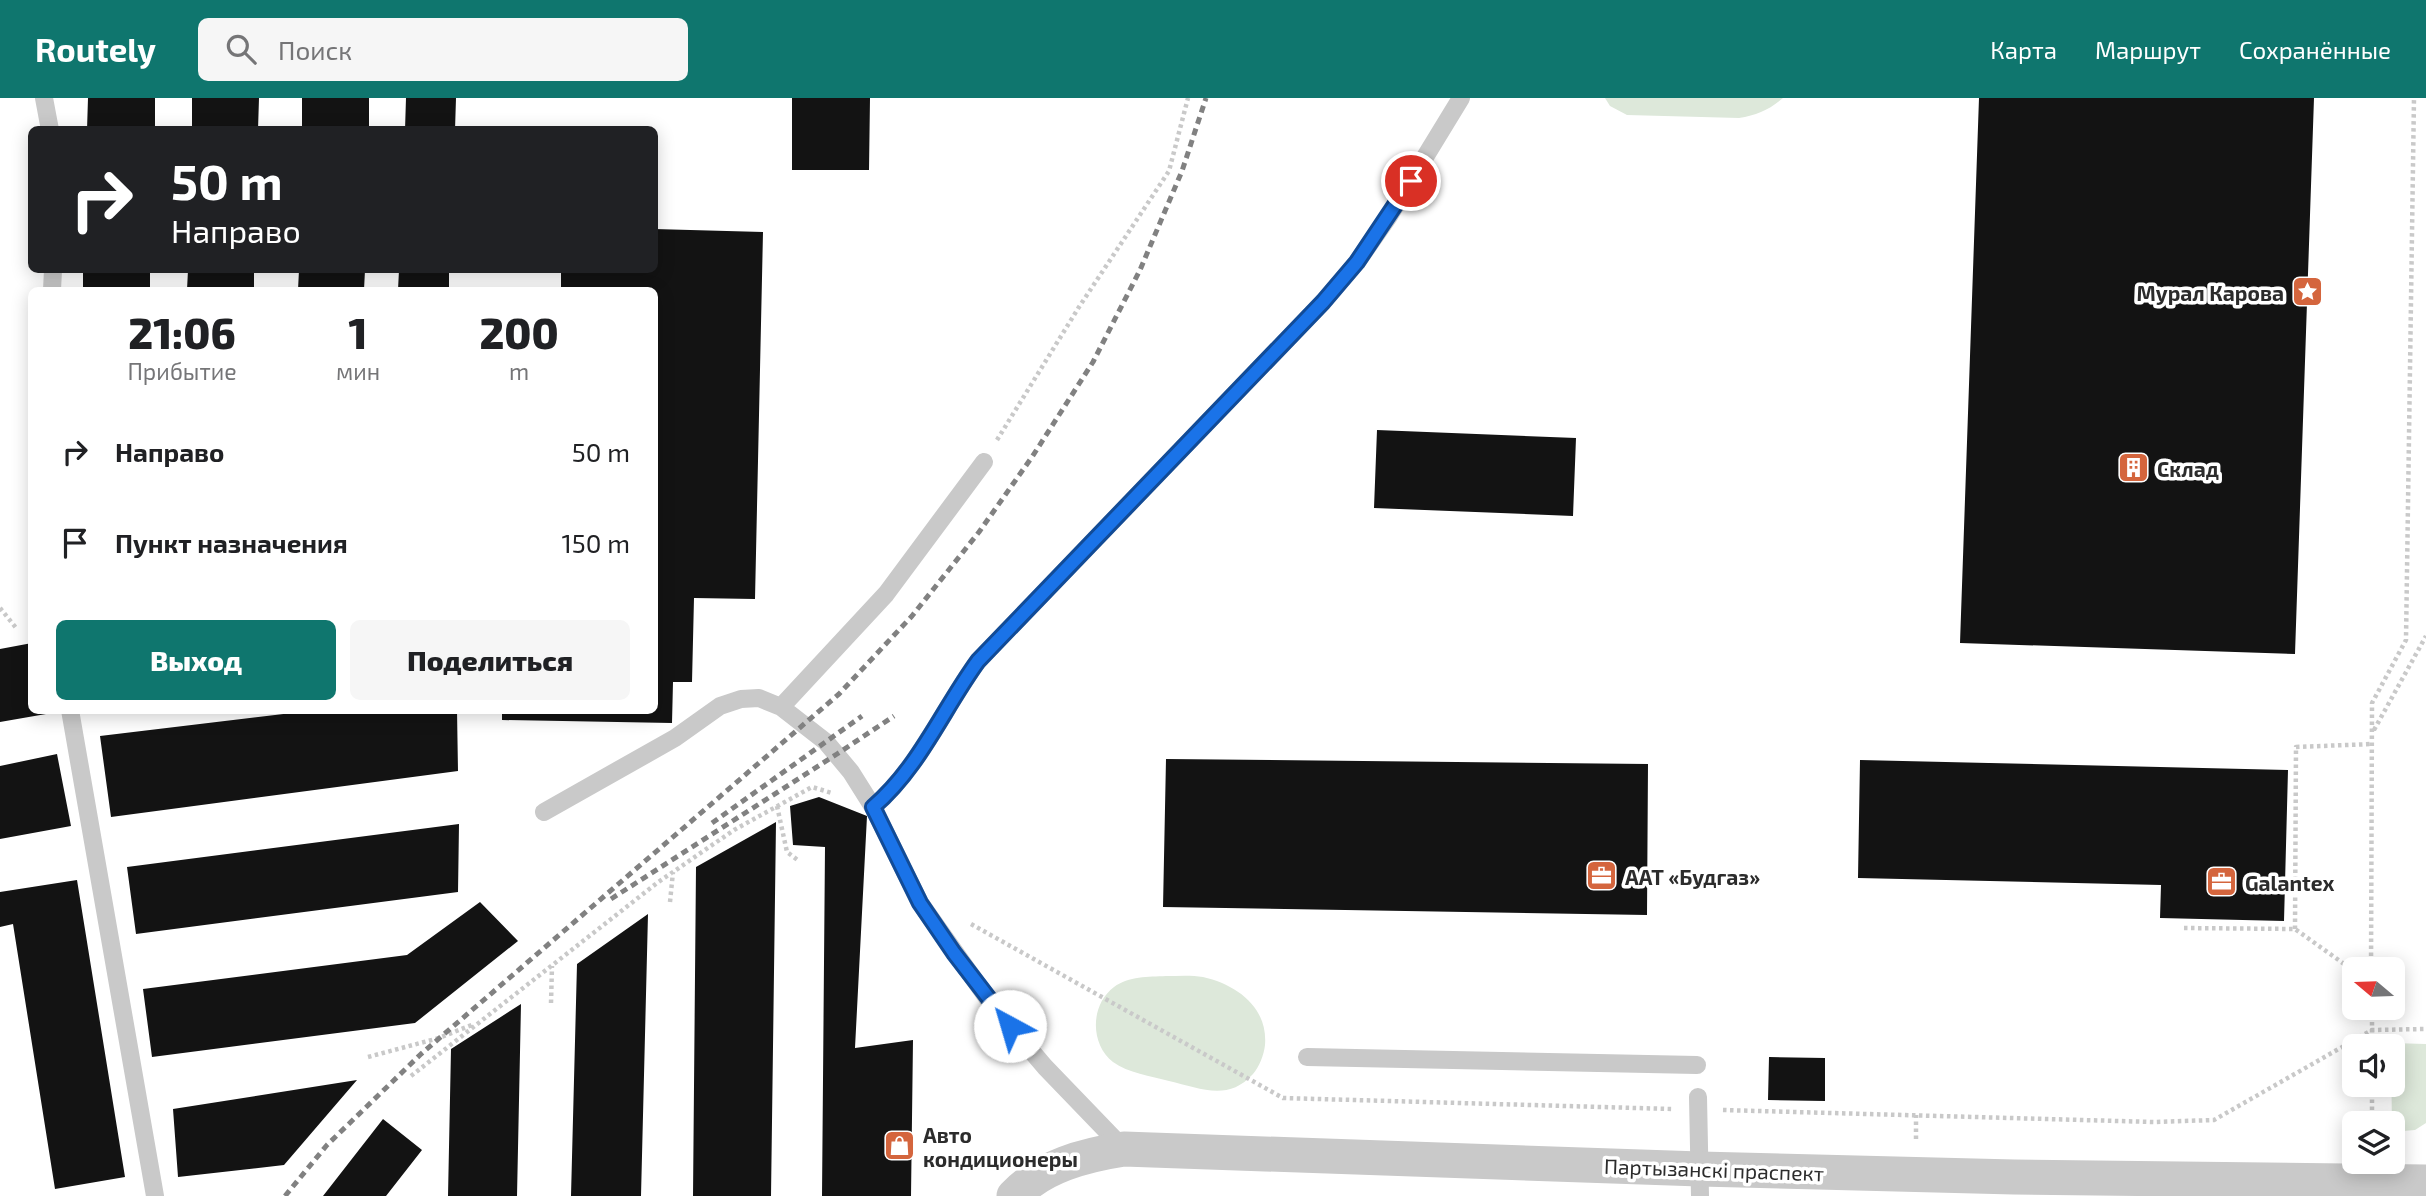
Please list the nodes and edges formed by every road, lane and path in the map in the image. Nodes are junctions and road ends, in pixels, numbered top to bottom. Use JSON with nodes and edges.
{"nodes":[{"id":1,"x":44,"y":98,"type":"edge"},
{"id":2,"x":1188,"y":98,"type":"edge"},
{"id":3,"x":1461,"y":98,"type":"edge"},
{"id":4,"x":2414,"y":98,"type":"edge"},
{"id":5,"x":49,"y":126,"type":"edge"},
{"id":6,"x":984,"y":462,"type":"joint"},
{"id":7,"x":0,"y":608,"type":"edge"},
{"id":8,"x":17,"y":629,"type":"dead end"},
{"id":9,"x":2426,"y":636,"type":"edge"},
{"id":10,"x":781,"y":707,"type":"junction"},
{"id":11,"x":71,"y":714,"type":"edge"},
{"id":12,"x":2372,"y":733,"type":"junction"},
{"id":13,"x":2372,"y":744,"type":"junction"},
{"id":14,"x":776,"y":806,"type":"junction"},
{"id":15,"x":873,"y":807,"type":"junction"},
{"id":16,"x":544,"y":812,"type":"dead end"},
{"id":17,"x":799,"y":861,"type":"dead end"},
{"id":18,"x":673,"y":872,"type":"junction"},
{"id":19,"x":670,"y":902,"type":"dead end"},
{"id":20,"x":971,"y":923,"type":"dead end"},
{"id":21,"x":2184,"y":928,"type":"dead end"},
{"id":22,"x":2295,"y":929,"type":"junction"},
{"id":23,"x":2371,"y":957,"type":"edge"},
{"id":24,"x":2342,"y":962,"type":"edge"},
{"id":25,"x":552,"y":965,"type":"junction"},
{"id":26,"x":551,"y":1003,"type":"dead end"},
{"id":27,"x":2372,"y":1020,"type":"edge"},
{"id":28,"x":480,"y":1021,"type":"junction"},
{"id":29,"x":2426,"y":1029,"type":"edge"},
{"id":30,"x":2372,"y":1030,"type":"junction"},
{"id":31,"x":2372,"y":1034,"type":"edge"},
{"id":32,"x":368,"y":1056,"type":"dead end"},
{"id":33,"x":1307,"y":1057,"type":"dead end"},
{"id":34,"x":1697,"y":1065,"type":"dead end"},
{"id":35,"x":411,"y":1076,"type":"dead end"},
{"id":36,"x":1698,"y":1103,"type":"junction"},
{"id":37,"x":1124,"y":1149,"type":"junction"},
{"id":38,"x":2426,"y":1182,"type":"edge"},
{"id":39,"x":1700,"y":1183,"type":"edge"},
{"id":40,"x":2181,"y":1187,"type":"edge"},
{"id":41,"x":155,"y":1196,"type":"edge"},
{"id":42,"x":1014,"y":1196,"type":"edge"}],
"edges":[{"from":1,"to":5,"type":"lane"},
{"from":2,"to":6,"type":"path"},
{"from":3,"to":15,"type":"lane"},
{"from":4,"to":12,"type":"path"},
{"from":6,"to":10,"type":"lane"},
{"from":7,"to":8,"type":"path"},
{"from":9,"to":12,"type":"path"},
{"from":10,"to":15,"type":"lane"},
{"from":10,"to":16,"type":"lane"},
{"from":11,"to":41,"type":"lane"},
{"from":12,"to":13,"type":"path"},
{"from":13,"to":22,"type":"path"},
{"from":13,"to":23,"type":"path"},
{"from":14,"to":15,"type":"path"},
{"from":14,"to":17,"type":"path"},
{"from":14,"to":18,"type":"path"},
{"from":15,"to":37,"type":"lane"},
{"from":18,"to":19,"type":"path"},
{"from":18,"to":25,"type":"path"},
{"from":20,"to":36,"type":"path"},
{"from":21,"to":22,"type":"path"},
{"from":22,"to":24,"type":"path"},
{"from":25,"to":26,"type":"path"},
{"from":25,"to":28,"type":"path"},
{"from":27,"to":30,"type":"path"},
{"from":28,"to":32,"type":"path"},
{"from":28,"to":35,"type":"path"},
{"from":29,"to":30,"type":"path"},
{"from":30,"to":31,"type":"path"},
{"from":30,"to":36,"type":"path"},
{"from":33,"to":34,"type":"lane"},
{"from":36,"to":39,"type":"lane"},
{"from":37,"to":39,"type":"street","name":"Партызанскі праспект"},
{"from":37,"to":42,"type":"street","name":"Партызанскі праспект"},
{"from":38,"to":40,"type":"street","name":"Партызанскі праспект"},
{"from":39,"to":40,"type":"street","name":"Партызанскі праспект"}]}
